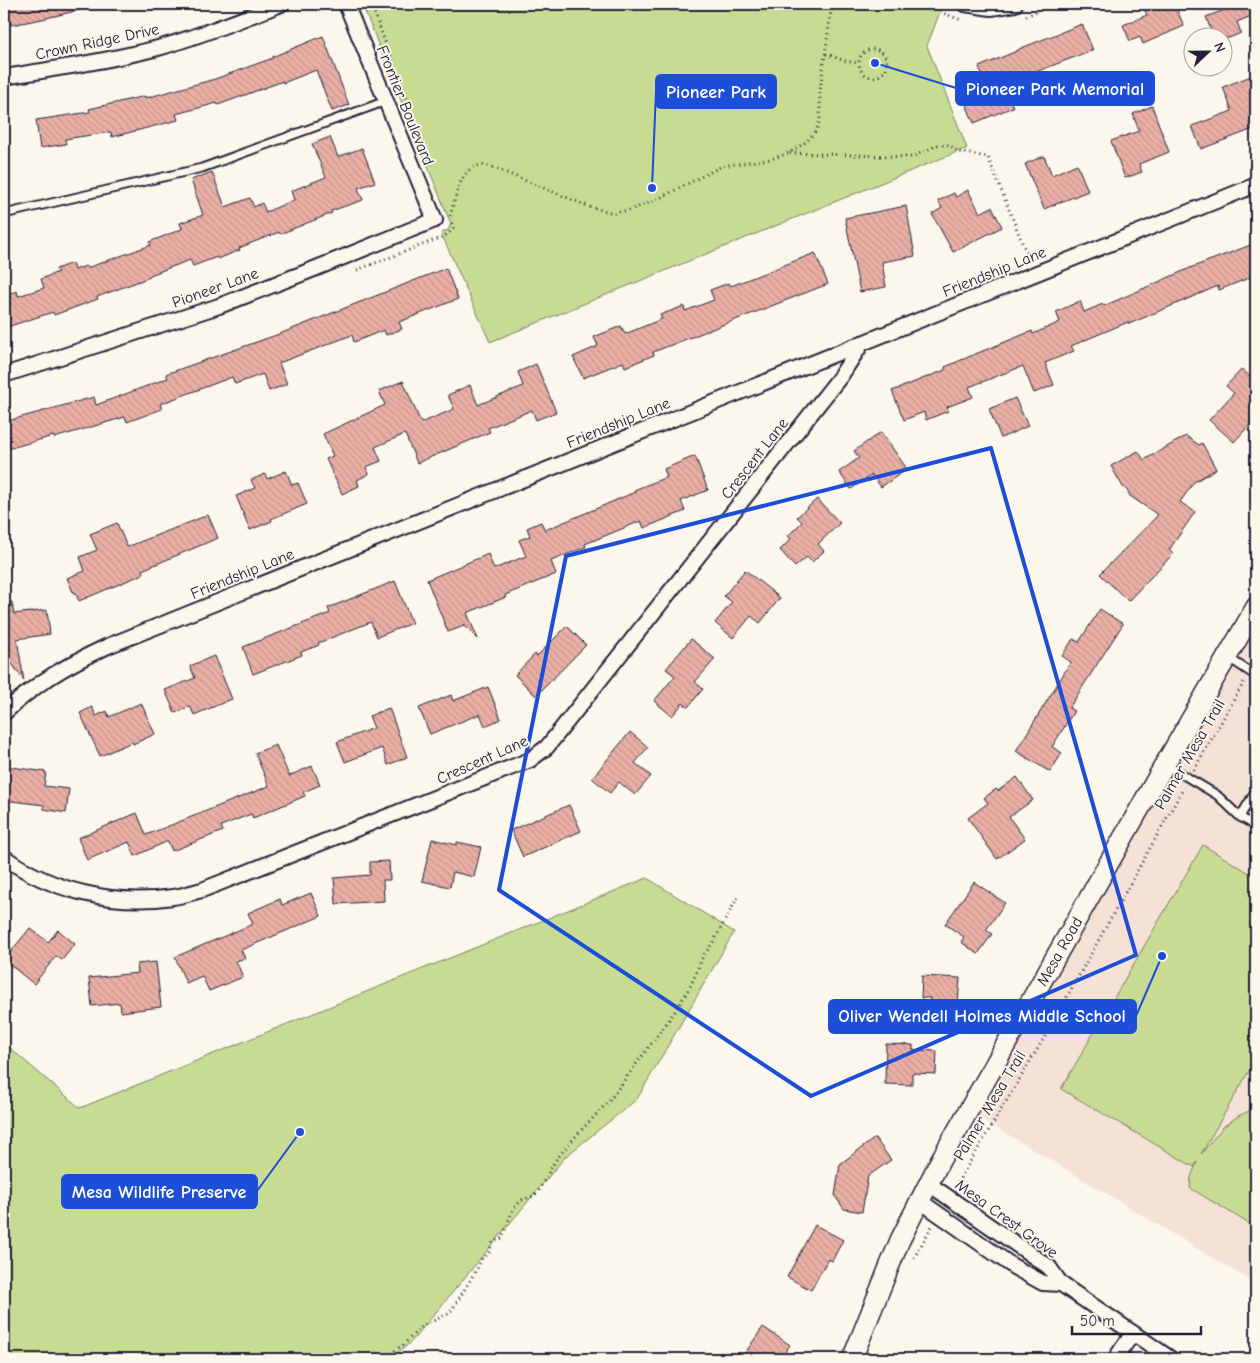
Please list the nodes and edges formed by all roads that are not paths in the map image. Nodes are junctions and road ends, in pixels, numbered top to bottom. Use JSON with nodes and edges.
{"nodes":[{"id":1,"x":281,"y":4,"type":"edge"},
{"id":2,"x":346,"y":4,"type":"edge"},
{"id":3,"x":965,"y":4,"type":"edge"},
{"id":4,"x":1015,"y":4,"type":"edge"},
{"id":5,"x":4,"y":77,"type":"edge"},
{"id":6,"x":386,"y":101,"type":"junction"},
{"id":7,"x":1256,"y":184,"type":"edge"},
{"id":8,"x":4,"y":214,"type":"edge"},
{"id":9,"x":435,"y":220,"type":"joint"},
{"id":10,"x":862,"y":343,"type":"junction"},
{"id":11,"x":4,"y":375,"type":"edge"},
{"id":12,"x":1256,"y":607,"type":"edge"},
{"id":13,"x":1228,"y":657,"type":"junction"},
{"id":14,"x":1253,"y":674,"type":"edge"},
{"id":15,"x":4,"y":713,"type":"edge"},
{"id":16,"x":1165,"y":764,"type":"junction"},
{"id":17,"x":1256,"y":790,"type":"edge"},
{"id":18,"x":1240,"y":817,"type":"junction"},
{"id":19,"x":1256,"y":826,"type":"edge"},
{"id":20,"x":4,"y":857,"type":"edge"},
{"id":21,"x":929,"y":1184,"type":"junction"},
{"id":22,"x":920,"y":1202,"type":"junction"},
{"id":23,"x":987,"y":1225,"type":"junction"},
{"id":24,"x":976,"y":1241,"type":"junction"},
{"id":25,"x":1061,"y":1284,"type":"junction"},
{"id":26,"x":1133,"y":1334,"type":"junction"},
{"id":27,"x":852,"y":1359,"type":"edge"},
{"id":28,"x":1115,"y":1359,"type":"edge"},
{"id":29,"x":1171,"y":1359,"type":"edge"}],
"edges":[{"from":1,"to":5,"type":"street","name":"Crown Ridge Drive"},
{"from":2,"to":6,"type":"street","name":"Frontier Boulevard"},
{"from":3,"to":4,"type":"street"},
{"from":6,"to":8,"type":"lane"},
{"from":6,"to":9,"type":"street","name":"Frontier Boulevard"},
{"from":7,"to":10,"type":"street","name":"Friendship Lane"},
{"from":9,"to":11,"type":"street","name":"Pioneer Lane"},
{"from":10,"to":15,"type":"street","name":"Friendship Lane"},
{"from":10,"to":20,"type":"street","name":"Crescent Lane"},
{"from":12,"to":13,"type":"main road","name":"Mesa Road"},
{"from":13,"to":14,"type":"lane"},
{"from":13,"to":16,"type":"main road","name":"Mesa Road"},
{"from":16,"to":18,"type":"lane"},
{"from":16,"to":21,"type":"main road","name":"Mesa Road"},
{"from":17,"to":18,"type":"lane"},
{"from":18,"to":19,"type":"lane"},
{"from":21,"to":22,"type":"main road","name":"Mesa Road"},
{"from":21,"to":23,"type":"street","name":"Mesa Crest Grove"},
{"from":22,"to":24,"type":"street","name":"Mesa Crest Grove"},
{"from":22,"to":27,"type":"main road","name":"Mesa Road"},
{"from":23,"to":24,"type":"street"},
{"from":23,"to":25,"type":"street","name":"Mesa Crest Grove"},
{"from":24,"to":25,"type":"street","name":"Mesa Crest Grove"},
{"from":25,"to":26,"type":"street","name":"Mesa Crest Grove"},
{"from":26,"to":28,"type":"street"},
{"from":26,"to":29,"type":"street","name":"Mesa Crest Grove"}]}
